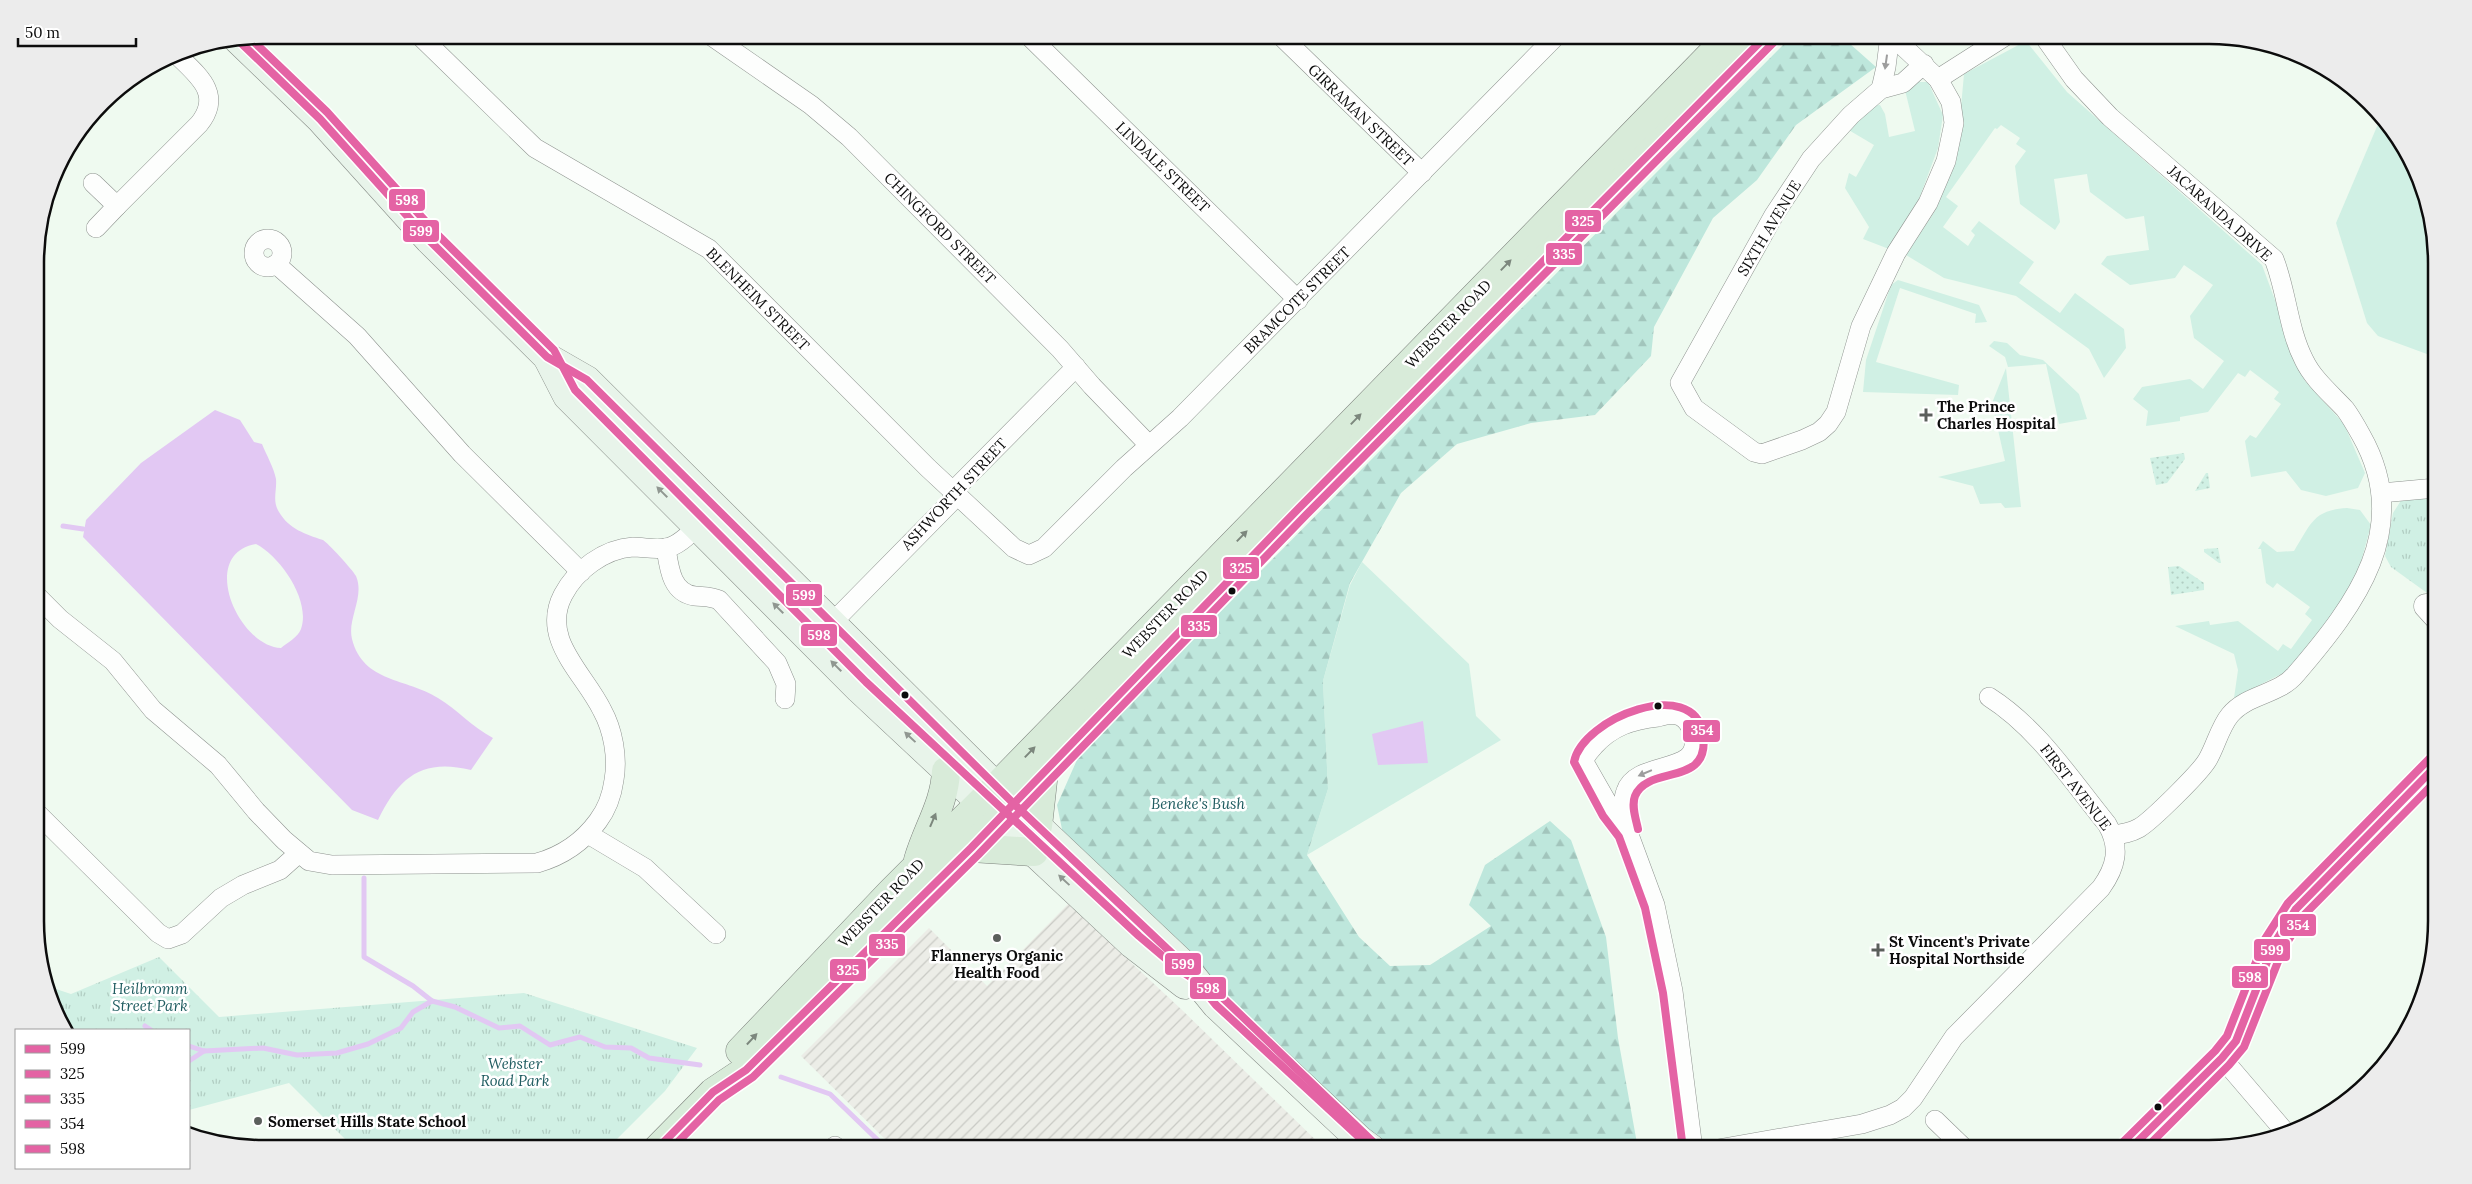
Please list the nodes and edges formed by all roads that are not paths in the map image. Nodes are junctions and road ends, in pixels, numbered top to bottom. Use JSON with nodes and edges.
{"nodes":[{"id":1,"x":428,"y":44,"type":"edge"},
{"id":2,"x":724,"y":44,"type":"edge"},
{"id":3,"x":1037,"y":44,"type":"edge"},
{"id":4,"x":1289,"y":44,"type":"edge"},
{"id":5,"x":1541,"y":44,"type":"edge"},
{"id":6,"x":1721,"y":44,"type":"edge"},
{"id":7,"x":1758,"y":44,"type":"edge"},
{"id":8,"x":1889,"y":44,"type":"edge"},
{"id":9,"x":1901,"y":44,"type":"edge"},
{"id":10,"x":1993,"y":44,"type":"edge"},
{"id":11,"x":2049,"y":44,"type":"edge"},
{"id":12,"x":243,"y":45,"type":"edge"},
{"id":13,"x":181,"y":59,"type":"edge"},
{"id":14,"x":1924,"y":64,"type":"junction"},
{"id":15,"x":1938,"y":79,"type":"junction"},
{"id":16,"x":1881,"y":89,"type":"junction"},
{"id":17,"x":1422,"y":173,"type":"junction"},
{"id":18,"x":93,"y":182,"type":"dead end"},
{"id":19,"x":117,"y":206,"type":"junction"},
{"id":20,"x":96,"y":228,"type":"dead end"},
{"id":21,"x":276,"y":264,"type":"dead end"},
{"id":22,"x":1298,"y":300,"type":"junction"},
{"id":23,"x":1076,"y":367,"type":"junction"},
{"id":24,"x":1149,"y":445,"type":"junction"},
{"id":25,"x":2428,"y":489,"type":"edge"},
{"id":26,"x":955,"y":493,"type":"junction"},
{"id":27,"x":2380,"y":493,"type":"junction"},
{"id":28,"x":705,"y":517,"type":"junction"},
{"id":29,"x":666,"y":548,"type":"junction"},
{"id":30,"x":1030,"y":555,"type":"joint"},
{"id":31,"x":581,"y":572,"type":"junction"},
{"id":32,"x":44,"y":602,"type":"edge"},
{"id":33,"x":822,"y":633,"type":"junction"},
{"id":34,"x":1989,"y":697,"type":"dead end"},
{"id":35,"x":786,"y":699,"type":"dead end"},
{"id":36,"x":946,"y":771,"type":"junction"},
{"id":37,"x":1044,"y":772,"type":"junction"},
{"id":38,"x":2428,"y":773,"type":"edge"},
{"id":39,"x":997,"y":803,"type":"junction"},
{"id":40,"x":44,"y":820,"type":"edge"},
{"id":41,"x":1628,"y":832,"type":"junction"},
{"id":42,"x":588,"y":834,"type":"junction"},
{"id":43,"x":2113,"y":835,"type":"junction"},
{"id":44,"x":1036,"y":839,"type":"junction"},
{"id":45,"x":971,"y":848,"type":"junction"},
{"id":46,"x":299,"y":853,"type":"junction"},
{"id":47,"x":916,"y":866,"type":"junction"},
{"id":48,"x":716,"y":934,"type":"dead end"},
{"id":49,"x":2222,"y":1058,"type":"junction"},
{"id":50,"x":713,"y":1092,"type":"junction"},
{"id":51,"x":1935,"y":1120,"type":"dead end"},
{"id":52,"x":2282,"y":1128,"type":"edge"},
{"id":53,"x":666,"y":1140,"type":"edge"},
{"id":54,"x":1360,"y":1140,"type":"edge"},
{"id":55,"x":1692,"y":1140,"type":"edge"},
{"id":56,"x":1769,"y":1140,"type":"edge"},
{"id":57,"x":1956,"y":1140,"type":"edge"},
{"id":58,"x":2138,"y":1140,"type":"edge"}],
"edges":[{"from":1,"to":26,"type":"street","name":"BLENHEIM STREET"},
{"from":2,"to":23,"type":"street","name":"CHINGFORD STREET"},
{"from":3,"to":22,"type":"street","name":"LINDALE STREET"},
{"from":4,"to":17,"type":"street","name":"GIRRAMAN STREET"},
{"from":5,"to":17,"type":"street","name":"BRAMCOTE STREET"},
{"from":39,"to":6,"type":"main road","name":"WEBSTER ROAD","one_way":true},
{"from":7,"to":37,"type":"main road","name":"WEBSTER ROAD"},
{"from":8,"to":16,"type":"street","one_way":true},
{"from":9,"to":14,"type":"street"},
{"from":10,"to":15,"type":"street"},
{"from":11,"to":27,"type":"street","name":"JACARANDA DRIVE"},
{"from":12,"to":28,"type":"main road"},
{"from":13,"to":19,"type":"street"},
{"from":14,"to":15,"type":"street"},
{"from":14,"to":16,"type":"street","name":"SIXTH AVENUE"},
{"from":15,"to":16,"type":"street","name":"SIXTH AVENUE"},
{"from":17,"to":22,"type":"street","name":"BRAMCOTE STREET"},
{"from":18,"to":19,"type":"street"},
{"from":19,"to":20,"type":"street"},
{"from":21,"to":31,"type":"street"},
{"from":22,"to":24,"type":"street","name":"BRAMCOTE STREET"},
{"from":23,"to":24,"type":"street","name":"CHINGFORD STREET"},
{"from":23,"to":26,"type":"street","name":"ASHWORTH STREET"},
{"from":24,"to":30,"type":"street","name":"BRAMCOTE STREET"},
{"from":25,"to":27,"type":"street"},
{"from":26,"to":30,"type":"street","name":"BLENHEIM STREET"},
{"from":26,"to":33,"type":"street","name":"ASHWORTH STREET"},
{"from":27,"to":43,"type":"street","name":"JACARANDA DRIVE"},
{"from":28,"to":29,"type":"street"},
{"from":28,"to":33,"type":"main road"},
{"from":29,"to":31,"type":"street"},
{"from":29,"to":35,"type":"street"},
{"from":31,"to":42,"type":"street"},
{"from":32,"to":46,"type":"street"},
{"from":36,"to":33,"type":"main road","one_way":true},
{"from":33,"to":39,"type":"main road"},
{"from":34,"to":43,"type":"street","name":"FIRST AVENUE"},
{"from":36,"to":39,"type":"main road"},
{"from":47,"to":36,"type":"main road","one_way":true},
{"from":37,"to":39,"type":"main road","name":"WEBSTER ROAD"},
{"from":37,"to":44,"type":"main road"},
{"from":38,"to":49,"type":"street"},
{"from":39,"to":44,"type":"main road"},
{"from":39,"to":45,"type":"main road","name":"WEBSTER ROAD"},
{"from":39,"to":47,"type":"main road","name":"WEBSTER ROAD"},
{"from":40,"to":46,"type":"street"},
{"from":41,"to":41,"type":"street","one_way":true},
{"from":41,"to":55,"type":"street"},
{"from":42,"to":46,"type":"street"},
{"from":42,"to":48,"type":"street"},
{"from":43,"to":56,"type":"street","name":"FIRST AVENUE"},
{"from":44,"to":45,"type":"main road"},
{"from":44,"to":54,"type":"main road"},
{"from":45,"to":50,"type":"main road","name":"WEBSTER ROAD"},
{"from":50,"to":47,"type":"main road","name":"WEBSTER ROAD","one_way":true},
{"from":49,"to":52,"type":"street"},
{"from":49,"to":58,"type":"street"},
{"from":50,"to":53,"type":"main road","name":"WEBSTER ROAD"},
{"from":51,"to":57,"type":"street"}]}
